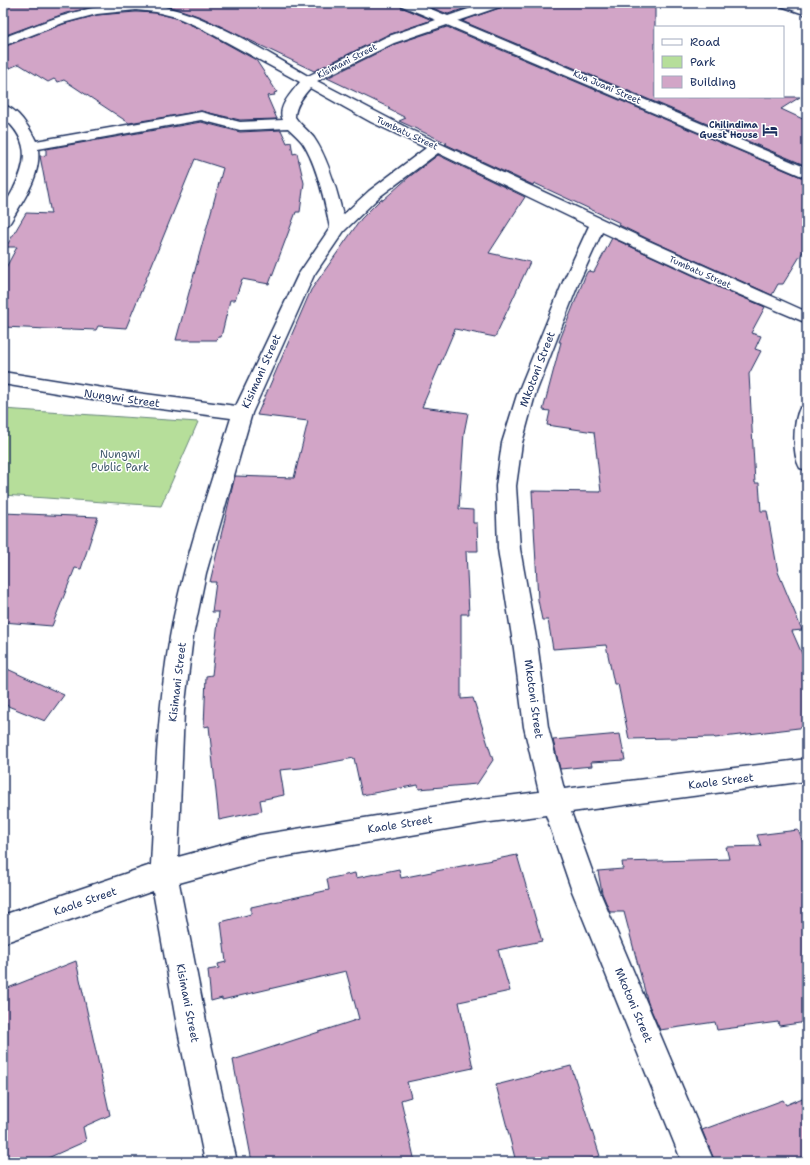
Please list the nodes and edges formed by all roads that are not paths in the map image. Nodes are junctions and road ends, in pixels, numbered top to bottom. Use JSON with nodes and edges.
{"nodes":[{"id":1,"x":406,"y":3,"type":"edge"},
{"id":2,"x":498,"y":3,"type":"edge"},
{"id":3,"x":785,"y":3,"type":"edge"},
{"id":4,"x":807,"y":10,"type":"edge"},
{"id":5,"x":448,"y":20,"type":"junction"},
{"id":6,"x":3,"y":42,"type":"edge"},
{"id":7,"x":308,"y":82,"type":"junction"},
{"id":8,"x":3,"y":109,"type":"edge"},
{"id":9,"x":292,"y":124,"type":"junction"},
{"id":10,"x":31,"y":146,"type":"junction"},
{"id":11,"x":438,"y":147,"type":"junction"},
{"id":12,"x":807,"y":173,"type":"edge"},
{"id":13,"x":3,"y":221,"type":"edge"},
{"id":14,"x":598,"y":224,"type":"junction"},
{"id":15,"x":338,"y":228,"type":"junction"},
{"id":16,"x":807,"y":318,"type":"edge"},
{"id":17,"x":3,"y":378,"type":"edge"},
{"id":18,"x":242,"y":413,"type":"junction"},
{"id":19,"x":807,"y":413,"type":"edge"},
{"id":20,"x":807,"y":463,"type":"edge"},
{"id":21,"x":807,"y":770,"type":"edge"},
{"id":22,"x":554,"y":801,"type":"junction"},
{"id":23,"x":164,"y":874,"type":"junction"},
{"id":24,"x":3,"y":929,"type":"edge"},
{"id":25,"x":221,"y":1162,"type":"edge"},
{"id":26,"x":698,"y":1162,"type":"edge"}],
"edges":[{"from":1,"to":5,"type":"street","name":"Kua Juani Street"},
{"from":2,"to":5,"type":"street","name":"Kisimani Street"},
{"from":3,"to":4,"type":"street"},
{"from":5,"to":7,"type":"street","name":"Kisimani Street"},
{"from":5,"to":12,"type":"street","name":"Kua Juani Street"},
{"from":6,"to":7,"type":"street","name":"Tumbatu Street"},
{"from":7,"to":9,"type":"street","name":"Kisimani Street"},
{"from":7,"to":11,"type":"street","name":"Tumbatu Street"},
{"from":8,"to":10,"type":"street"},
{"from":9,"to":10,"type":"street"},
{"from":9,"to":15,"type":"street"},
{"from":10,"to":13,"type":"street"},
{"from":11,"to":14,"type":"street","name":"Tumbatu Street"},
{"from":11,"to":15,"type":"street","name":"Kisimani Street"},
{"from":14,"to":16,"type":"street","name":"Tumbatu Street"},
{"from":14,"to":22,"type":"street","name":"Mkotoni Street"},
{"from":15,"to":18,"type":"street","name":"Kisimani Street"},
{"from":17,"to":18,"type":"street","name":"Nungwi Street"},
{"from":18,"to":23,"type":"street","name":"Kisimani Street"},
{"from":19,"to":20,"type":"street"},
{"from":21,"to":22,"type":"street","name":"Kaole Street"},
{"from":22,"to":23,"type":"street","name":"Kaole Street"},
{"from":22,"to":26,"type":"street","name":"Mkotoni Street"},
{"from":23,"to":24,"type":"street","name":"Kaole Street"},
{"from":23,"to":25,"type":"street","name":"Kisimani Street"}]}
